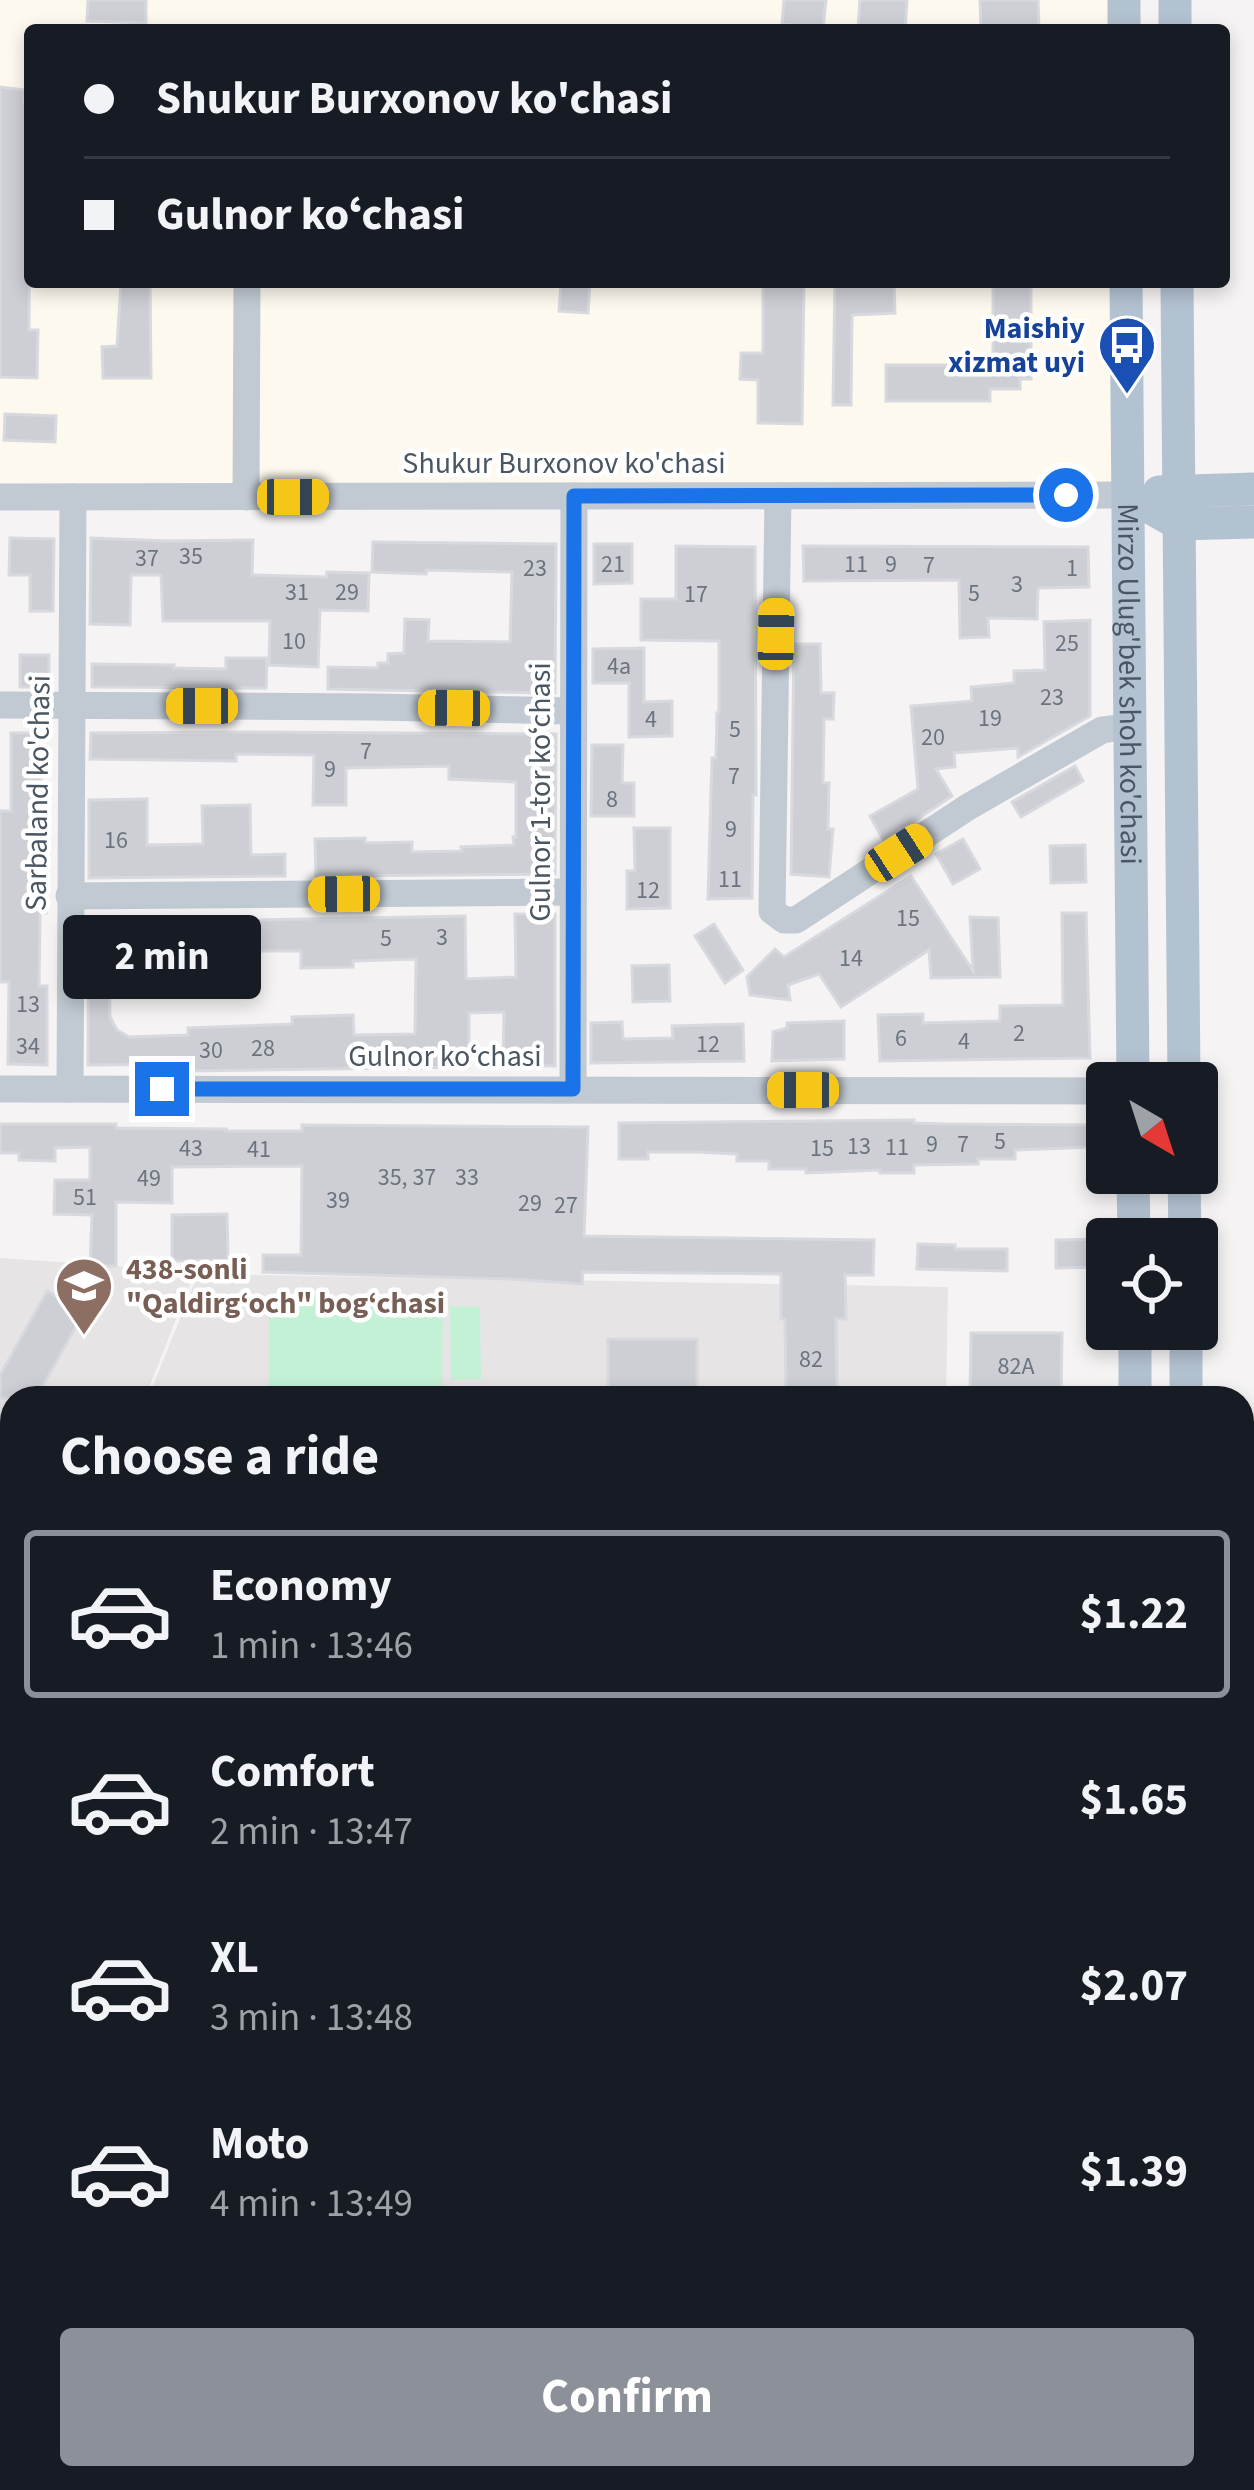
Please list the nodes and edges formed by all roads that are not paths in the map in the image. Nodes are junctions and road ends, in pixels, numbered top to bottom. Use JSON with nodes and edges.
{"nodes":[{"id":1,"x":247,"y":288,"type":"edge"},
{"id":2,"x":1126,"y":288,"type":"edge"},
{"id":3,"x":1177,"y":288,"type":"edge"},
{"id":4,"x":1254,"y":489,"type":"edge"},
{"id":5,"x":1179,"y":490,"type":"junction"},
{"id":6,"x":1128,"y":495,"type":"junction"},
{"id":7,"x":574,"y":496,"type":"junction"},
{"id":8,"x":778,"y":496,"type":"junction"},
{"id":9,"x":0,"y":497,"type":"edge"},
{"id":10,"x":73,"y":497,"type":"junction"},
{"id":11,"x":246,"y":497,"type":"junction"},
{"id":12,"x":1254,"y":522,"type":"edge"},
{"id":13,"x":1179,"y":524,"type":"junction"},
{"id":14,"x":0,"y":705,"type":"edge"},
{"id":15,"x":72,"y":706,"type":"junction"},
{"id":16,"x":573,"y":711,"type":"junction"},
{"id":17,"x":1130,"y":726,"type":"junction"},
{"id":18,"x":573,"y":892,"type":"junction"},
{"id":19,"x":69,"y":896,"type":"junction"},
{"id":20,"x":1132,"y":1062,"type":"edge"},
{"id":21,"x":1184,"y":1062,"type":"edge"},
{"id":22,"x":0,"y":1089,"type":"edge"},
{"id":23,"x":70,"y":1089,"type":"junction"},
{"id":24,"x":573,"y":1089,"type":"junction"},
{"id":25,"x":1086,"y":1091,"type":"edge"},
{"id":26,"x":1135,"y":1350,"type":"edge"},
{"id":27,"x":1186,"y":1350,"type":"edge"},
{"id":28,"x":1135,"y":1386,"type":"edge"},
{"id":29,"x":1186,"y":1386,"type":"edge"}],
"edges":[{"from":1,"to":11,"type":"street"},
{"from":2,"to":6,"type":"main road","name":"Mirzo Ulug'bek shoh ko'chasi"},
{"from":3,"to":5,"type":"main road","name":"Mirzo Ulug'bek shoh ko'chasi"},
{"from":4,"to":5,"type":"main road"},
{"from":5,"to":6,"type":"main road"},
{"from":5,"to":13,"type":"main road","name":"Mirzo Ulug'bek shoh ko'chasi"},
{"from":6,"to":8,"type":"street","name":"Shukur Burxonov ko'chasi"},
{"from":6,"to":13,"type":"main road"},
{"from":6,"to":17,"type":"main road","name":"Mirzo Ulug'bek shoh ko'chasi"},
{"from":7,"to":8,"type":"street","name":"Shukur Burxonov ko'chasi"},
{"from":7,"to":11,"type":"street","name":"Shukur Burxonov ko'chasi"},
{"from":7,"to":16,"type":"street","name":"Gulnor 1-tor koʻchasi"},
{"from":8,"to":17,"type":"street"},
{"from":9,"to":10,"type":"street","name":"Shukur Burxonov ko'chasi"},
{"from":10,"to":11,"type":"street","name":"Shukur Burxonov ko'chasi"},
{"from":10,"to":15,"type":"street","name":"Sarbaland ko'chasi"},
{"from":12,"to":13,"type":"main road"},
{"from":13,"to":21,"type":"main road","name":"Mirzo Ulug'bek shoh ko'chasi"},
{"from":14,"to":15,"type":"street"},
{"from":15,"to":16,"type":"street"},
{"from":15,"to":19,"type":"street","name":"Sarbaland ko'chasi"},
{"from":16,"to":18,"type":"street","name":"Gulnor 1-tor koʻchasi"},
{"from":17,"to":20,"type":"main road","name":"Mirzo Ulug'bek shoh ko'chasi"},
{"from":18,"to":19,"type":"street"},
{"from":18,"to":24,"type":"street","name":"Gulnor 1-tor koʻchasi"},
{"from":19,"to":23,"type":"street","name":"Sarbaland ko'chasi"},
{"from":22,"to":23,"type":"street","name":"Gulnor koʻchasi"},
{"from":23,"to":24,"type":"street","name":"Gulnor koʻchasi"},
{"from":24,"to":25,"type":"street","name":"Gulnor koʻchasi"},
{"from":26,"to":28,"type":"main road"},
{"from":27,"to":29,"type":"main road"}]}
